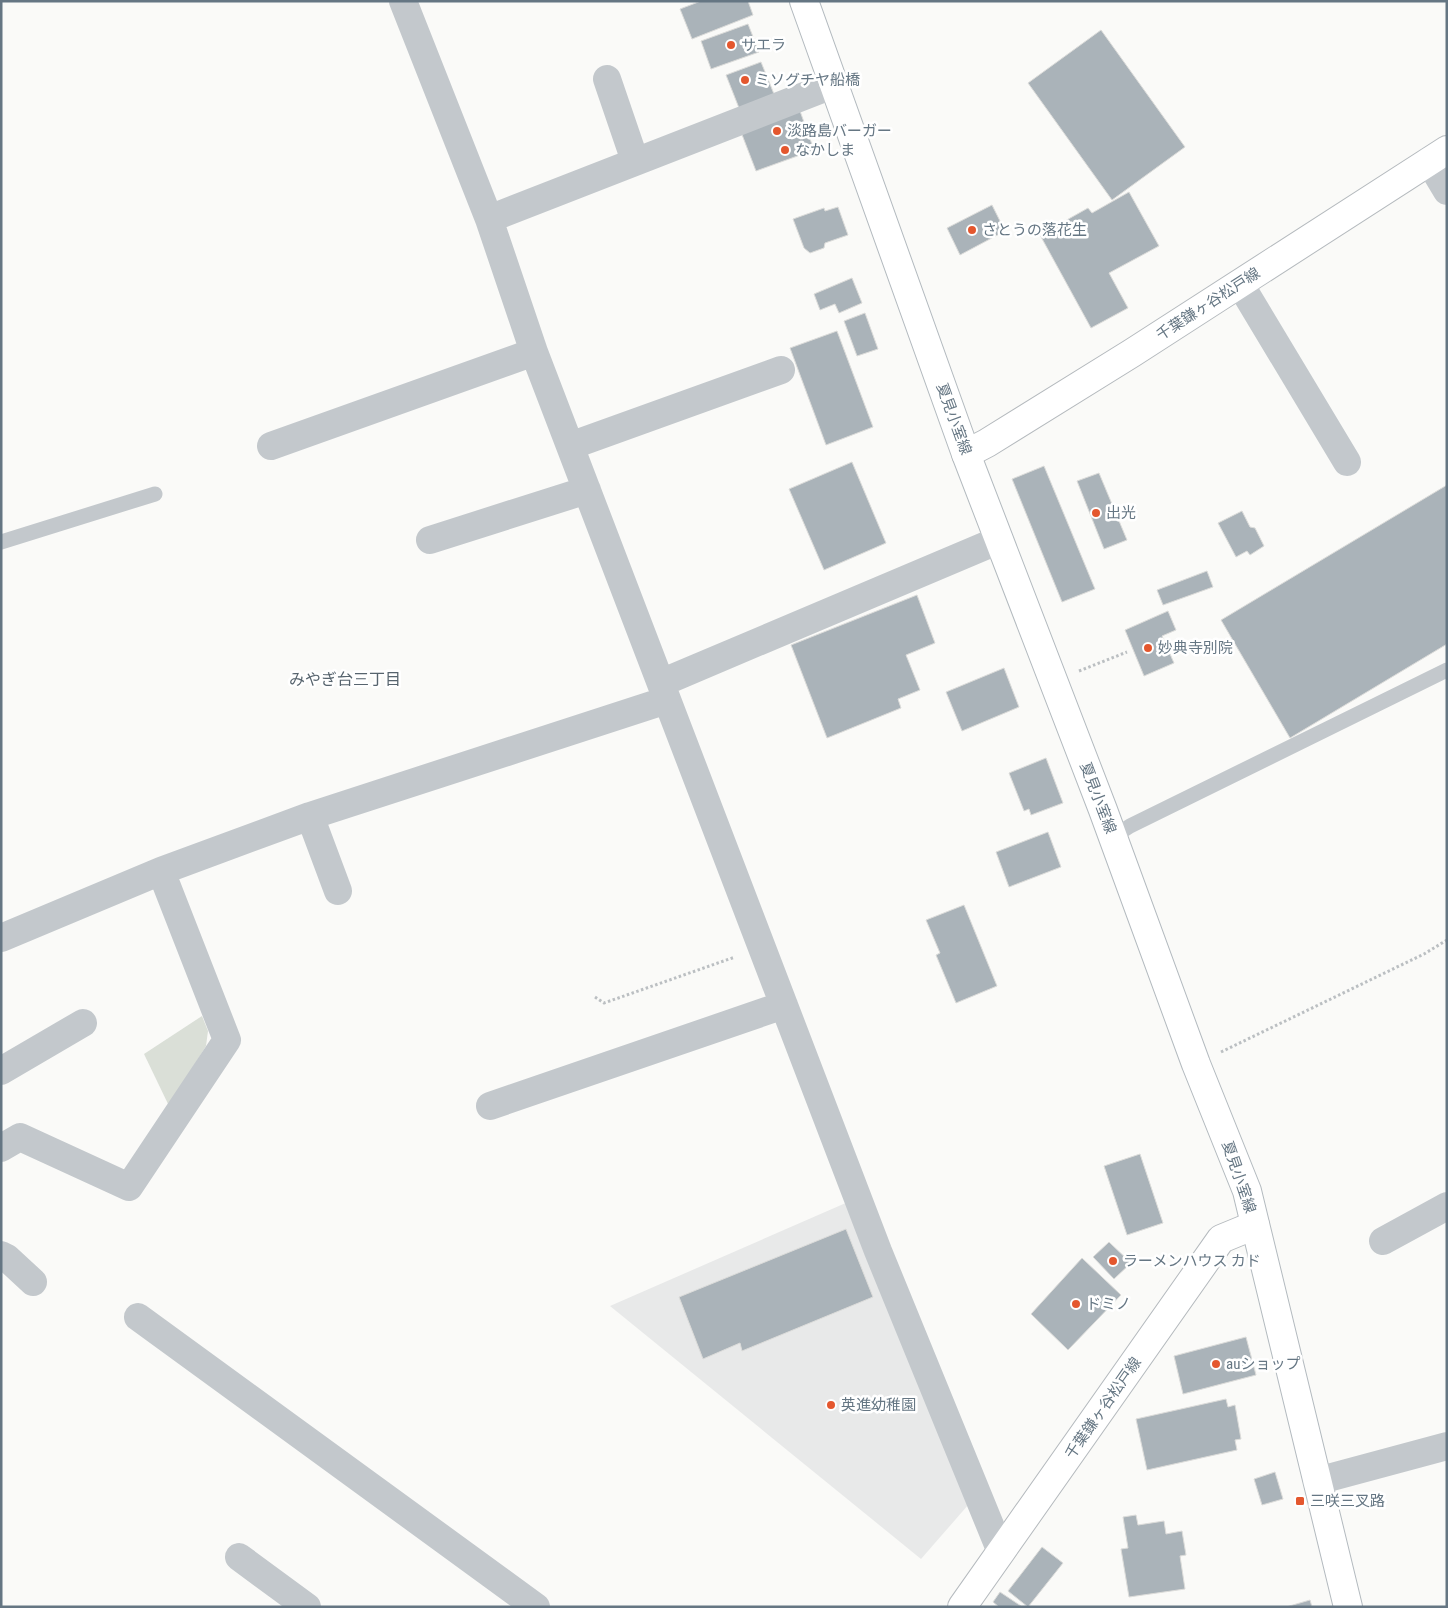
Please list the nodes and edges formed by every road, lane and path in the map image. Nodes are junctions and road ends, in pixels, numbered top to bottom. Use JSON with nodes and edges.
{"nodes":[{"id":1,"x":403,"y":1,"type":"edge"},
{"id":2,"x":804,"y":1,"type":"edge"},
{"id":3,"x":607,"y":79,"type":"dead end"},
{"id":4,"x":835,"y":84,"type":"junction"},
{"id":5,"x":1438,"y":156,"type":"edge"},
{"id":6,"x":635,"y":161,"type":"junction"},
{"id":7,"x":1447,"y":191,"type":"edge"},
{"id":8,"x":489,"y":220,"type":"junction"},
{"id":9,"x":1240,"y":284,"type":"junction"},
{"id":10,"x":534,"y":352,"type":"junction"},
{"id":11,"x":781,"y":370,"type":"dead end"},
{"id":12,"x":271,"y":446,"type":"dead end"},
{"id":13,"x":570,"y":446,"type":"junction"},
{"id":14,"x":966,"y":454,"type":"junction"},
{"id":15,"x":1347,"y":462,"type":"dead end"},
{"id":16,"x":587,"y":490,"type":"junction"},
{"id":17,"x":155,"y":494,"type":"dead end"},
{"id":18,"x":430,"y":540,"type":"dead end"},
{"id":19,"x":999,"y":540,"type":"junction"},
{"id":20,"x":1,"y":542,"type":"edge"},
{"id":21,"x":1127,"y":652,"type":"dead end"},
{"id":22,"x":1447,"y":670,"type":"edge"},
{"id":23,"x":1074,"y":673,"type":"dead end"},
{"id":24,"x":664,"y":692,"type":"junction"},
{"id":25,"x":310,"y":816,"type":"junction"},
{"id":26,"x":1113,"y":837,"type":"junction"},
{"id":27,"x":161,"y":871,"type":"junction"},
{"id":28,"x":338,"y":891,"type":"dead end"},
{"id":29,"x":1,"y":938,"type":"edge"},
{"id":30,"x":1447,"y":940,"type":"edge"},
{"id":31,"x":762,"y":948,"type":"junction"},
{"id":32,"x":595,"y":997,"type":"dead end"},
{"id":33,"x":784,"y":1005,"type":"junction"},
{"id":34,"x":83,"y":1023,"type":"dead end"},
{"id":35,"x":1196,"y":1064,"type":"junction"},
{"id":36,"x":1,"y":1071,"type":"edge"},
{"id":37,"x":490,"y":1106,"type":"dead end"},
{"id":38,"x":1,"y":1148,"type":"edge"},
{"id":39,"x":1447,"y":1206,"type":"edge"},
{"id":40,"x":1255,"y":1225,"type":"junction"},
{"id":41,"x":1384,"y":1241,"type":"dead end"},
{"id":42,"x":1,"y":1255,"type":"edge"},
{"id":43,"x":33,"y":1282,"type":"dead end"},
{"id":44,"x":138,"y":1317,"type":"dead end"},
{"id":45,"x":1447,"y":1446,"type":"edge"},
{"id":46,"x":1317,"y":1481,"type":"junction"},
{"id":47,"x":1001,"y":1552,"type":"junction"},
{"id":48,"x":239,"y":1557,"type":"dead end"},
{"id":49,"x":307,"y":1607,"type":"edge"},
{"id":50,"x":536,"y":1607,"type":"edge"},
{"id":51,"x":962,"y":1607,"type":"edge"},
{"id":52,"x":1348,"y":1607,"type":"edge"}],
"edges":[{"from":1,"to":8,"type":"street"},
{"from":2,"to":4,"type":"main road","name":"夏見小室線"},
{"from":3,"to":6,"type":"street"},
{"from":4,"to":6,"type":"street"},
{"from":4,"to":14,"type":"main road","name":"夏見小室線"},
{"from":5,"to":7,"type":"street"},
{"from":5,"to":9,"type":"main road","name":"千葉鎌ヶ谷松戸線"},
{"from":6,"to":8,"type":"street"},
{"from":8,"to":10,"type":"street"},
{"from":9,"to":14,"type":"main road","name":"千葉鎌ヶ谷松戸線"},
{"from":9,"to":15,"type":"street"},
{"from":10,"to":12,"type":"street"},
{"from":10,"to":13,"type":"street"},
{"from":11,"to":13,"type":"street"},
{"from":13,"to":16,"type":"street"},
{"from":14,"to":19,"type":"main road","name":"夏見小室線"},
{"from":16,"to":18,"type":"street"},
{"from":16,"to":24,"type":"street"},
{"from":17,"to":20,"type":"lane"},
{"from":19,"to":24,"type":"street"},
{"from":19,"to":26,"type":"main road","name":"夏見小室線"},
{"from":21,"to":23,"type":"path"},
{"from":22,"to":26,"type":"lane"},
{"from":24,"to":25,"type":"street"},
{"from":24,"to":31,"type":"street"},
{"from":25,"to":27,"type":"street"},
{"from":25,"to":28,"type":"street"},
{"from":26,"to":35,"type":"main road","name":"夏見小室線"},
{"from":27,"to":29,"type":"street"},
{"from":27,"to":38,"type":"street"},
{"from":30,"to":35,"type":"path"},
{"from":31,"to":32,"type":"path"},
{"from":31,"to":33,"type":"street"},
{"from":33,"to":37,"type":"street"},
{"from":33,"to":47,"type":"street"},
{"from":34,"to":36,"type":"street"},
{"from":35,"to":40,"type":"main road","name":"夏見小室線"},
{"from":39,"to":41,"type":"street"},
{"from":40,"to":46,"type":"main road","name":"夏見小室線"},
{"from":40,"to":47,"type":"main road","name":"千葉鎌ヶ谷松戸線"},
{"from":42,"to":43,"type":"street"},
{"from":44,"to":50,"type":"street"},
{"from":45,"to":46,"type":"street"},
{"from":46,"to":52,"type":"main road","name":"夏見小室線"},
{"from":47,"to":51,"type":"main road","name":"千葉鎌ヶ谷松戸線"},
{"from":48,"to":49,"type":"street"}]}
